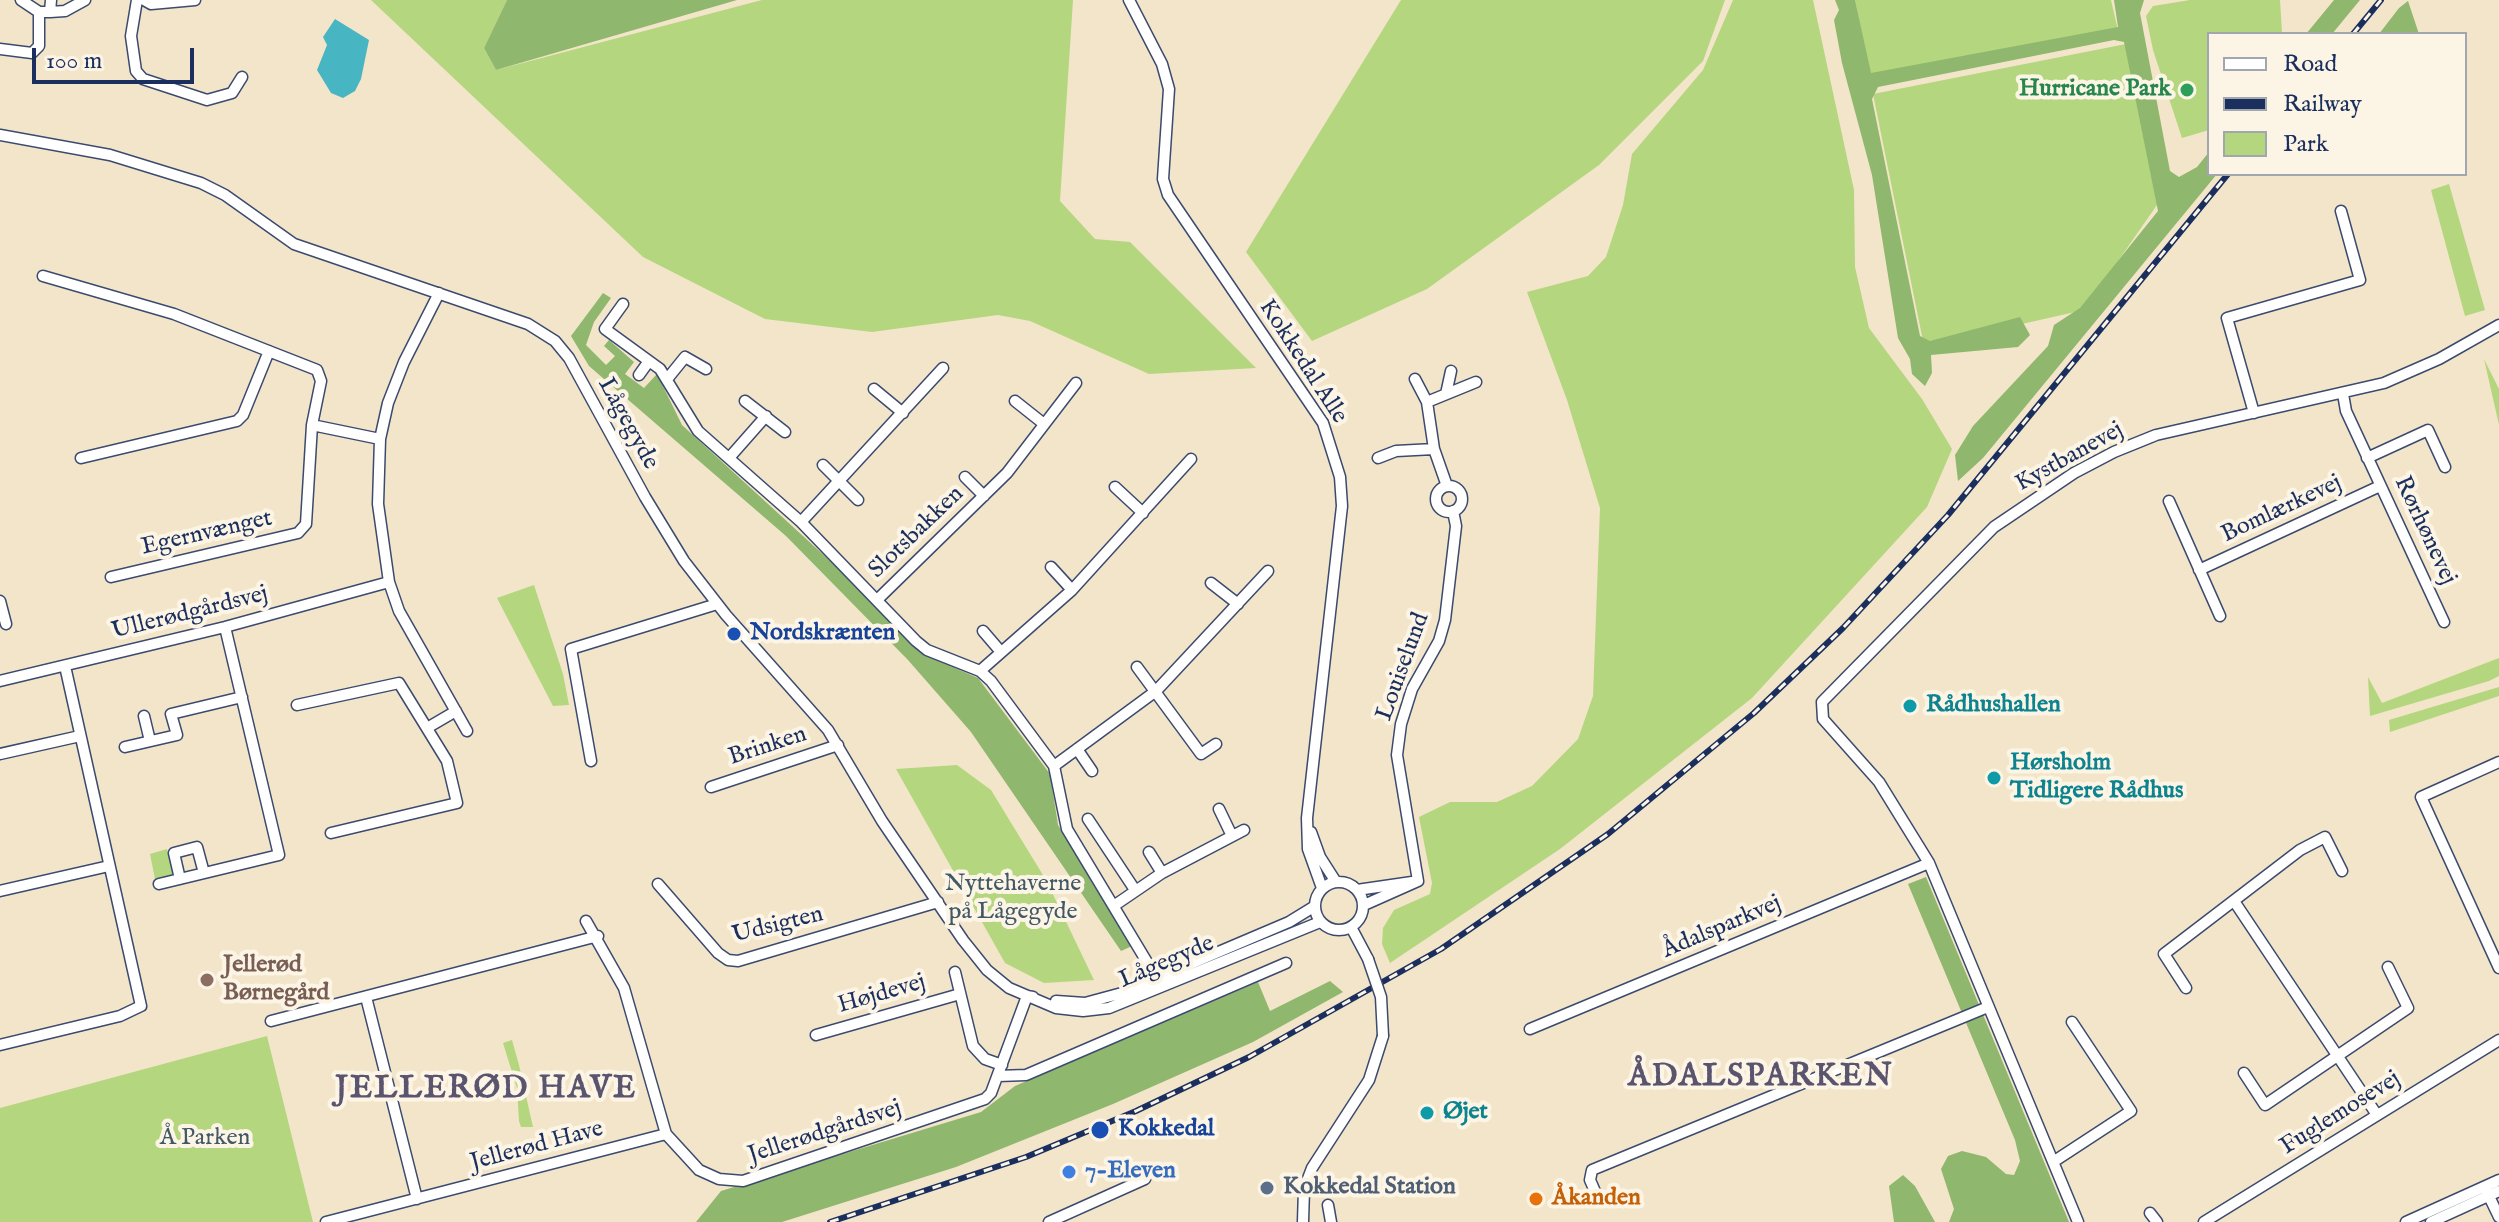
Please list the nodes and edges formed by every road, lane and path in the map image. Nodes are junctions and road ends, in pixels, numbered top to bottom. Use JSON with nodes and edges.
{"nodes":[{"id":1,"x":21,"y":0,"type":"edge"},
{"id":2,"x":51,"y":0,"type":"edge"},
{"id":3,"x":85,"y":0,"type":"edge"},
{"id":4,"x":137,"y":0,"type":"edge"},
{"id":5,"x":144,"y":0,"type":"edge"},
{"id":6,"x":195,"y":0,"type":"edge"},
{"id":7,"x":1129,"y":0,"type":"edge"},
{"id":8,"x":44,"y":12,"type":"junction"},
{"id":9,"x":0,"y":49,"type":"edge"},
{"id":10,"x":242,"y":77,"type":"dead end"},
{"id":11,"x":0,"y":135,"type":"edge"},
{"id":12,"x":2341,"y":211,"type":"dead end"},
{"id":13,"x":43,"y":276,"type":"dead end"},
{"id":14,"x":439,"y":293,"type":"junction"},
{"id":15,"x":623,"y":304,"type":"dead end"},
{"id":16,"x":2499,"y":325,"type":"edge"},
{"id":17,"x":269,"y":351,"type":"junction"},
{"id":18,"x":649,"y":361,"type":"junction"},
{"id":19,"x":943,"y":368,"type":"dead end"},
{"id":20,"x":706,"y":369,"type":"dead end"},
{"id":21,"x":1451,"y":371,"type":"dead end"},
{"id":22,"x":639,"y":375,"type":"dead end"},
{"id":23,"x":668,"y":378,"type":"junction"},
{"id":24,"x":1415,"y":379,"type":"dead end"},
{"id":25,"x":1476,"y":382,"type":"dead end"},
{"id":26,"x":1076,"y":383,"type":"dead end"},
{"id":27,"x":874,"y":389,"type":"dead end"},
{"id":28,"x":1446,"y":394,"type":"junction"},
{"id":29,"x":2343,"y":394,"type":"junction"},
{"id":30,"x":745,"y":401,"type":"dead end"},
{"id":31,"x":1015,"y":401,"type":"dead end"},
{"id":32,"x":1427,"y":402,"type":"junction"},
{"id":33,"x":903,"y":413,"type":"junction"},
{"id":34,"x":2254,"y":413,"type":"junction"},
{"id":35,"x":766,"y":416,"type":"junction"},
{"id":36,"x":1044,"y":424,"type":"junction"},
{"id":37,"x":312,"y":425,"type":"junction"},
{"id":38,"x":785,"y":432,"type":"dead end"},
{"id":39,"x":380,"y":439,"type":"junction"},
{"id":40,"x":1434,"y":449,"type":"junction"},
{"id":41,"x":81,"y":458,"type":"dead end"},
{"id":42,"x":729,"y":458,"type":"junction"},
{"id":43,"x":1378,"y":458,"type":"dead end"},
{"id":44,"x":2367,"y":458,"type":"junction"},
{"id":45,"x":1191,"y":459,"type":"dead end"},
{"id":46,"x":823,"y":465,"type":"dead end"},
{"id":47,"x":2445,"y":467,"type":"dead end"},
{"id":48,"x":965,"y":477,"type":"dead end"},
{"id":49,"x":841,"y":482,"type":"junction"},
{"id":50,"x":1447,"y":486,"type":"junction"},
{"id":51,"x":2380,"y":486,"type":"junction"},
{"id":52,"x":1115,"y":487,"type":"dead end"},
{"id":53,"x":984,"y":496,"type":"junction"},
{"id":54,"x":858,"y":500,"type":"dead end"},
{"id":55,"x":2169,"y":501,"type":"dead end"},
{"id":56,"x":1453,"y":511,"type":"junction"},
{"id":57,"x":1143,"y":513,"type":"junction"},
{"id":58,"x":801,"y":522,"type":"junction"},
{"id":59,"x":1051,"y":567,"type":"dead end"},
{"id":60,"x":2199,"y":570,"type":"junction"},
{"id":61,"x":1268,"y":571,"type":"dead end"},
{"id":62,"x":111,"y":577,"type":"dead end"},
{"id":63,"x":389,"y":582,"type":"junction"},
{"id":64,"x":1211,"y":583,"type":"dead end"},
{"id":65,"x":1072,"y":590,"type":"junction"},
{"id":66,"x":878,"y":599,"type":"junction"},
{"id":67,"x":0,"y":601,"type":"edge"},
{"id":68,"x":717,"y":604,"type":"junction"},
{"id":69,"x":1238,"y":604,"type":"junction"},
{"id":70,"x":2220,"y":616,"type":"dead end"},
{"id":71,"x":2444,"y":622,"type":"dead end"},
{"id":72,"x":6,"y":624,"type":"dead end"},
{"id":73,"x":225,"y":627,"type":"junction"},
{"id":74,"x":983,"y":631,"type":"dead end"},
{"id":75,"x":1001,"y":652,"type":"junction"},
{"id":76,"x":65,"y":666,"type":"junction"},
{"id":77,"x":1137,"y":667,"type":"dead end"},
{"id":78,"x":980,"y":671,"type":"junction"},
{"id":79,"x":0,"y":681,"type":"edge"},
{"id":80,"x":1156,"y":691,"type":"junction"},
{"id":81,"x":242,"y":697,"type":"junction"},
{"id":82,"x":297,"y":705,"type":"dead end"},
{"id":83,"x":456,"y":711,"type":"junction"},
{"id":84,"x":144,"y":716,"type":"dead end"},
{"id":85,"x":427,"y":728,"type":"junction"},
{"id":86,"x":467,"y":731,"type":"dead end"},
{"id":87,"x":80,"y":736,"type":"junction"},
{"id":88,"x":150,"y":741,"type":"junction"},
{"id":89,"x":1216,"y":744,"type":"dead end"},
{"id":90,"x":838,"y":745,"type":"junction"},
{"id":91,"x":125,"y":747,"type":"dead end"},
{"id":92,"x":1077,"y":749,"type":"junction"},
{"id":93,"x":0,"y":754,"type":"edge"},
{"id":94,"x":591,"y":761,"type":"dead end"},
{"id":95,"x":2499,"y":762,"type":"edge"},
{"id":96,"x":1054,"y":766,"type":"junction"},
{"id":97,"x":1092,"y":771,"type":"dead end"},
{"id":98,"x":711,"y":787,"type":"dead end"},
{"id":99,"x":1219,"y":809,"type":"dead end"},
{"id":100,"x":1088,"y":819,"type":"dead end"},
{"id":101,"x":1307,"y":823,"type":"junction"},
{"id":102,"x":1244,"y":830,"type":"dead end"},
{"id":103,"x":331,"y":833,"type":"dead end"},
{"id":104,"x":1232,"y":836,"type":"junction"},
{"id":105,"x":1149,"y":852,"type":"dead end"},
{"id":106,"x":1929,"y":863,"type":"junction"},
{"id":107,"x":109,"y":866,"type":"junction"},
{"id":108,"x":2342,"y":871,"type":"dead end"},
{"id":109,"x":204,"y":873,"type":"junction"},
{"id":110,"x":1162,"y":873,"type":"junction"},
{"id":111,"x":180,"y":879,"type":"junction"},
{"id":112,"x":1414,"y":881,"type":"junction"},
{"id":113,"x":1336,"y":882,"type":"junction"},
{"id":114,"x":159,"y":884,"type":"dead end"},
{"id":115,"x":658,"y":884,"type":"dead end"},
{"id":116,"x":1322,"y":888,"type":"junction"},
{"id":117,"x":1135,"y":890,"type":"junction"},
{"id":118,"x":1357,"y":890,"type":"junction"},
{"id":119,"x":0,"y":891,"type":"edge"},
{"id":120,"x":2234,"y":901,"type":"junction"},
{"id":121,"x":938,"y":902,"type":"junction"},
{"id":122,"x":1115,"y":905,"type":"junction"},
{"id":123,"x":1364,"y":905,"type":"junction"},
{"id":124,"x":1315,"y":906,"type":"junction"},
{"id":125,"x":586,"y":921,"type":"dead end"},
{"id":126,"x":1320,"y":922,"type":"junction"},
{"id":127,"x":1351,"y":927,"type":"junction"},
{"id":128,"x":598,"y":936,"type":"junction"},
{"id":129,"x":2494,"y":945,"type":"edge"},
{"id":130,"x":1286,"y":963,"type":"dead end"},
{"id":131,"x":2388,"y":967,"type":"dead end"},
{"id":132,"x":2499,"y":968,"type":"edge"},
{"id":133,"x":955,"y":972,"type":"dead end"},
{"id":134,"x":1160,"y":982,"type":"junction"},
{"id":135,"x":2186,"y":988,"type":"dead end"},
{"id":136,"x":960,"y":994,"type":"junction"},
{"id":137,"x":1027,"y":996,"type":"junction"},
{"id":138,"x":366,"y":997,"type":"junction"},
{"id":139,"x":1988,"y":1007,"type":"junction"},
{"id":140,"x":271,"y":1021,"type":"dead end"},
{"id":141,"x":2072,"y":1022,"type":"dead end"},
{"id":142,"x":1530,"y":1029,"type":"dead end"},
{"id":143,"x":816,"y":1035,"type":"dead end"},
{"id":144,"x":2499,"y":1040,"type":"edge"},
{"id":145,"x":0,"y":1045,"type":"edge"},
{"id":146,"x":2340,"y":1056,"type":"junction"},
{"id":147,"x":1000,"y":1070,"type":"junction"},
{"id":148,"x":2244,"y":1073,"type":"dead end"},
{"id":149,"x":2377,"y":1115,"type":"junction"},
{"id":150,"x":666,"y":1134,"type":"junction"},
{"id":151,"x":2053,"y":1162,"type":"junction"},
{"id":152,"x":1145,"y":1179,"type":"dead end"},
{"id":153,"x":2499,"y":1180,"type":"edge"},
{"id":154,"x":2491,"y":1190,"type":"edge"},
{"id":155,"x":417,"y":1199,"type":"junction"},
{"id":156,"x":1603,"y":1201,"type":"dead end"},
{"id":157,"x":1328,"y":1205,"type":"dead end"},
{"id":158,"x":2499,"y":1217,"type":"edge"},
{"id":159,"x":1056,"y":1221,"type":"edge"},
{"id":160,"x":326,"y":1222,"type":"edge"},
{"id":161,"x":1049,"y":1222,"type":"edge"},
{"id":162,"x":1303,"y":1222,"type":"edge"},
{"id":163,"x":1331,"y":1222,"type":"edge"},
{"id":164,"x":2078,"y":1222,"type":"edge"},
{"id":165,"x":2204,"y":1222,"type":"edge"},
{"id":166,"x":2406,"y":1222,"type":"edge"},
{"id":167,"x":2431,"y":1222,"type":"edge"}],
"edges":[{"from":1,"to":8,"type":"street"},
{"from":2,"to":8,"type":"street"},
{"from":3,"to":8,"type":"street"},
{"from":4,"to":10,"type":"street"},
{"from":5,"to":6,"type":"street"},
{"from":7,"to":101,"type":"street","name":"Kokkedal Alle"},
{"from":8,"to":9,"type":"street"},
{"from":11,"to":14,"type":"street","name":"Lågegyde"},
{"from":12,"to":34,"type":"street"},
{"from":13,"to":17,"type":"street","name":"Egernvænget"},
{"from":14,"to":39,"type":"street"},
{"from":14,"to":68,"type":"street","name":"Lågegyde"},
{"from":15,"to":18,"type":"street","name":"Slotsbakken"},
{"from":16,"to":29,"type":"street","name":"Kystbanevej"},
{"from":17,"to":37,"type":"street","name":"Egernvænget"},
{"from":17,"to":41,"type":"street"},
{"from":18,"to":22,"type":"street"},
{"from":18,"to":23,"type":"street","name":"Slotsbakken"},
{"from":19,"to":33,"type":"street"},
{"from":20,"to":23,"type":"street"},
{"from":21,"to":28,"type":"street"},
{"from":23,"to":42,"type":"street","name":"Slotsbakken"},
{"from":24,"to":32,"type":"street"},
{"from":25,"to":28,"type":"street"},
{"from":26,"to":36,"type":"street","name":"Slotsbakken"},
{"from":27,"to":33,"type":"street"},
{"from":28,"to":32,"type":"street"},
{"from":29,"to":34,"type":"street","name":"Kystbanevej"},
{"from":29,"to":44,"type":"street","name":"Rørhønevej"},
{"from":30,"to":35,"type":"street"},
{"from":31,"to":36,"type":"street"},
{"from":32,"to":40,"type":"street"},
{"from":33,"to":49,"type":"street"},
{"from":34,"to":106,"type":"street","name":"Kystbanevej"},
{"from":35,"to":38,"type":"street"},
{"from":35,"to":42,"type":"street"},
{"from":36,"to":53,"type":"street","name":"Slotsbakken"},
{"from":37,"to":39,"type":"street"},
{"from":37,"to":62,"type":"street","name":"Egernvænget"},
{"from":39,"to":63,"type":"street"},
{"from":40,"to":43,"type":"street"},
{"from":40,"to":50,"type":"street"},
{"from":42,"to":58,"type":"street","name":"Slotsbakken"},
{"from":44,"to":47,"type":"street","name":"Rørhønevej"},
{"from":44,"to":51,"type":"street","name":"Rørhønevej"},
{"from":45,"to":57,"type":"street"},
{"from":46,"to":49,"type":"street"},
{"from":48,"to":53,"type":"street","name":"Slotsbakken"},
{"from":49,"to":54,"type":"street"},
{"from":49,"to":58,"type":"street"},
{"from":50,"to":56,"type":"street"},
{"from":50,"to":56,"type":"street"},
{"from":51,"to":60,"type":"street","name":"Bomlærkevej"},
{"from":51,"to":71,"type":"street","name":"Rørhønevej"},
{"from":52,"to":57,"type":"street"},
{"from":53,"to":66,"type":"street","name":"Slotsbakken"},
{"from":55,"to":60,"type":"street","name":"Bomlærkevej"},
{"from":56,"to":112,"type":"street","name":"Louiselund"},
{"from":57,"to":65,"type":"street"},
{"from":58,"to":66,"type":"street","name":"Slotsbakken"},
{"from":59,"to":65,"type":"street"},
{"from":60,"to":70,"type":"street","name":"Bomlærkevej"},
{"from":61,"to":69,"type":"street"},
{"from":63,"to":73,"type":"street","name":"Ullerødgårdsvej"},
{"from":63,"to":83,"type":"street"},
{"from":64,"to":69,"type":"street"},
{"from":65,"to":75,"type":"street"},
{"from":66,"to":78,"type":"street","name":"Slotsbakken"},
{"from":67,"to":72,"type":"street"},
{"from":68,"to":90,"type":"street","name":"Lågegyde"},
{"from":68,"to":94,"type":"street"},
{"from":69,"to":80,"type":"street"},
{"from":73,"to":76,"type":"street","name":"Ullerødgårdsvej"},
{"from":73,"to":81,"type":"street"},
{"from":74,"to":75,"type":"street"},
{"from":75,"to":78,"type":"street"},
{"from":76,"to":79,"type":"street","name":"Ullerødgårdsvej"},
{"from":76,"to":87,"type":"street"},
{"from":77,"to":80,"type":"street"},
{"from":78,"to":96,"type":"street","name":"Slotsbakken"},
{"from":80,"to":89,"type":"street"},
{"from":80,"to":92,"type":"street"},
{"from":81,"to":88,"type":"street"},
{"from":81,"to":109,"type":"street"},
{"from":82,"to":85,"type":"street"},
{"from":83,"to":85,"type":"street"},
{"from":83,"to":86,"type":"street"},
{"from":84,"to":88,"type":"street"},
{"from":85,"to":103,"type":"street"},
{"from":87,"to":93,"type":"street"},
{"from":87,"to":107,"type":"street"},
{"from":88,"to":91,"type":"street"},
{"from":90,"to":98,"type":"street","name":"Brinken"},
{"from":90,"to":121,"type":"street","name":"Lågegyde"},
{"from":92,"to":96,"type":"street"},
{"from":92,"to":97,"type":"street"},
{"from":95,"to":129,"type":"street"},
{"from":96,"to":122,"type":"street","name":"Slotsbakken"},
{"from":99,"to":104,"type":"street"},
{"from":100,"to":117,"type":"street"},
{"from":101,"to":113,"type":"street","name":"Kokkedal Alle"},
{"from":101,"to":116,"type":"street","name":"Kokkedal Alle"},
{"from":102,"to":104,"type":"street"},
{"from":104,"to":110,"type":"street"},
{"from":105,"to":110,"type":"street"},
{"from":106,"to":139,"type":"street"},
{"from":106,"to":142,"type":"street","name":"Ådalsparkvej"},
{"from":107,"to":119,"type":"street"},
{"from":107,"to":145,"type":"street"},
{"from":108,"to":120,"type":"street"},
{"from":109,"to":111,"type":"street"},
{"from":109,"to":111,"type":"street"},
{"from":110,"to":117,"type":"street"},
{"from":111,"to":114,"type":"street"},
{"from":112,"to":118,"type":"street"},
{"from":112,"to":123,"type":"street"},
{"from":113,"to":116,"type":"street"},
{"from":113,"to":118,"type":"street"},
{"from":115,"to":121,"type":"street","name":"Udsigten"},
{"from":116,"to":124,"type":"street"},
{"from":117,"to":122,"type":"street"},
{"from":118,"to":123,"type":"street"},
{"from":120,"to":135,"type":"street"},
{"from":120,"to":146,"type":"street"},
{"from":121,"to":137,"type":"street","name":"Lågegyde"},
{"from":122,"to":134,"type":"street","name":"Slotsbakken"},
{"from":123,"to":127,"type":"street"},
{"from":124,"to":126,"type":"street"},
{"from":124,"to":134,"type":"street","name":"Lågegyde"},
{"from":125,"to":128,"type":"street","name":"Jellerødgårdsvej"},
{"from":126,"to":127,"type":"street"},
{"from":126,"to":134,"type":"street","name":"Lågegyde"},
{"from":127,"to":162,"type":"street","bridge":true},
{"from":128,"to":138,"type":"street"},
{"from":128,"to":150,"type":"street","name":"Jellerødgårdsvej"},
{"from":129,"to":132,"type":"street"},
{"from":130,"to":147,"type":"street","name":"Lågegyde"},
{"from":131,"to":146,"type":"street"},
{"from":133,"to":136,"type":"street"},
{"from":134,"to":137,"type":"street","name":"Lågegyde"},
{"from":134,"to":137,"type":"street","name":"Lågegyde"},
{"from":136,"to":143,"type":"street","name":"Højdevej"},
{"from":136,"to":147,"type":"street"},
{"from":137,"to":147,"type":"street","name":"Jellerødgårdsvej"},
{"from":138,"to":140,"type":"street"},
{"from":138,"to":155,"type":"street"},
{"from":139,"to":151,"type":"street"},
{"from":139,"to":156,"type":"street"},
{"from":141,"to":151,"type":"street"},
{"from":144,"to":149,"type":"street","name":"Fuglemosevej"},
{"from":146,"to":148,"type":"street"},
{"from":146,"to":149,"type":"street"},
{"from":147,"to":150,"type":"street","name":"Jellerødgårdsvej"},
{"from":149,"to":165,"type":"street","name":"Fuglemosevej"},
{"from":150,"to":155,"type":"street","name":"Jellerød Have"},
{"from":151,"to":164,"type":"street"},
{"from":152,"to":159,"type":"street"},
{"from":153,"to":154,"type":"street"},
{"from":154,"to":158,"type":"street"},
{"from":154,"to":166,"type":"street"},
{"from":154,"to":167,"type":"street"},
{"from":155,"to":160,"type":"street","name":"Jellerød Have"},
{"from":157,"to":163,"type":"street"},
{"from":159,"to":161,"type":"street"}]}
